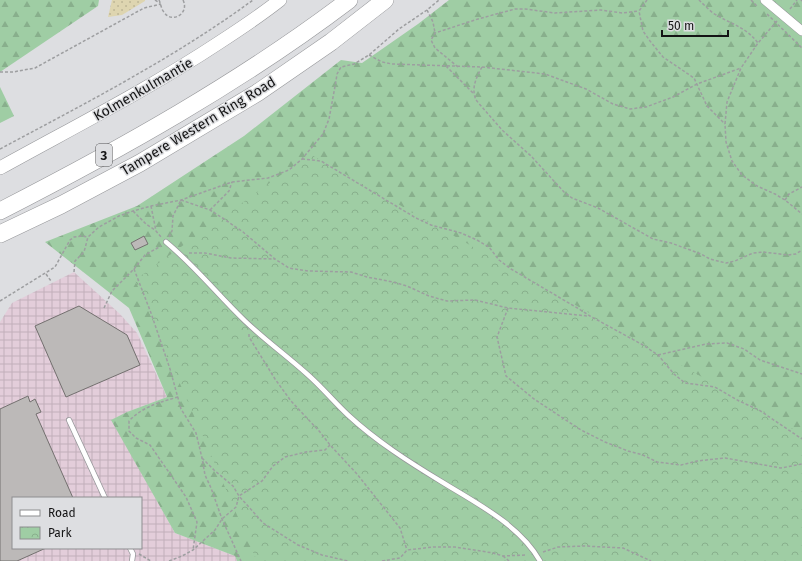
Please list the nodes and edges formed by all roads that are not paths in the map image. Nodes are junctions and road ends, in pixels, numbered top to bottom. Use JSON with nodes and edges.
{"nodes":[{"id":1,"x":280,"y":0,"type":"edge"},
{"id":2,"x":349,"y":0,"type":"edge"},
{"id":3,"x":385,"y":0,"type":"edge"},
{"id":4,"x":765,"y":0,"type":"edge"},
{"id":5,"x":802,"y":31,"type":"edge"},
{"id":6,"x":0,"y":168,"type":"edge"},
{"id":7,"x":0,"y":211,"type":"edge"},
{"id":8,"x":0,"y":234,"type":"edge"},
{"id":9,"x":166,"y":242,"type":"road end"},
{"id":10,"x":69,"y":420,"type":"dead end"},
{"id":11,"x":105,"y":497,"type":"edge"},
{"id":12,"x":130,"y":549,"type":"edge"},
{"id":13,"x":132,"y":561,"type":"edge"},
{"id":14,"x":540,"y":561,"type":"edge"}],
"edges":[{"from":1,"to":6,"type":"street","name":"Kolmenkulmantie"},
{"from":2,"to":7,"type":"highway","name":"Tampere Western Ring Road","number":"3"},
{"from":3,"to":8,"type":"highway","name":"Tampere Western Ring Road","number":"3"},
{"from":4,"to":5,"type":"street"},
{"from":9,"to":14,"type":"lane"},
{"from":10,"to":11,"type":"lane"},
{"from":12,"to":13,"type":"lane"}]}
